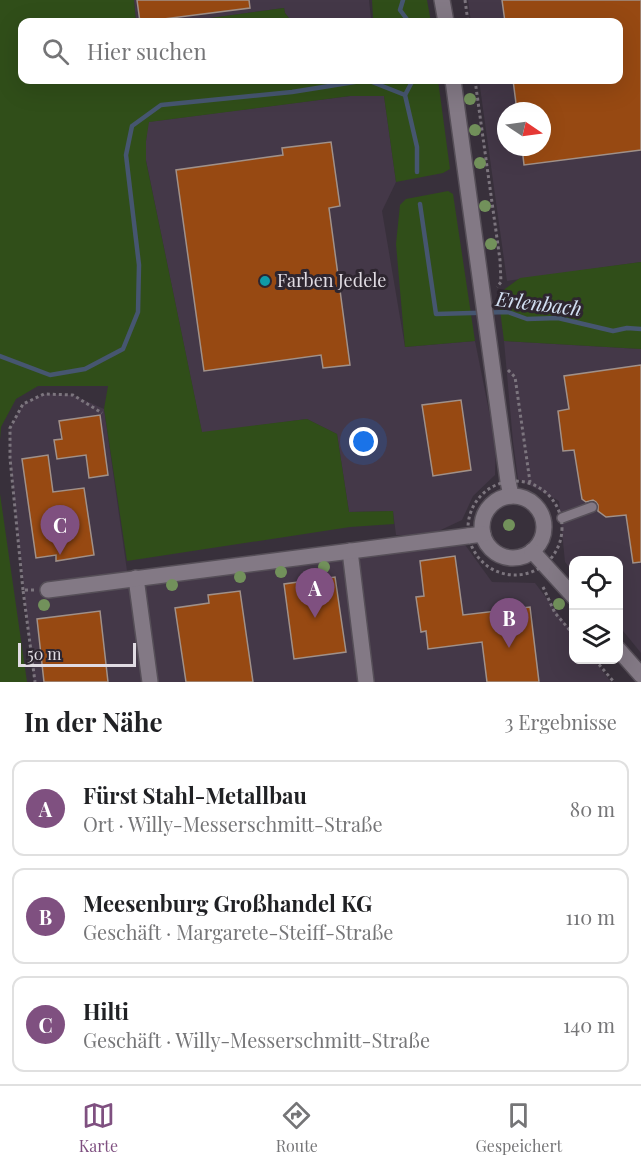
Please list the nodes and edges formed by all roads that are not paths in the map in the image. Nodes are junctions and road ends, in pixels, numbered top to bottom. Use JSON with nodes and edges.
{"nodes":[{"id":1,"x":442,"y":0,"type":"edge"},
{"id":2,"x":445,"y":18,"type":"edge"},
{"id":3,"x":454,"y":84,"type":"edge"},
{"id":4,"x":509,"y":488,"type":"junction"},
{"id":5,"x":592,"y":507,"type":"dead end"},
{"id":6,"x":562,"y":518,"type":"road end"},
{"id":7,"x":476,"y":535,"type":"junction"},
{"id":8,"x":350,"y":551,"type":"junction"},
{"id":9,"x":532,"y":551,"type":"junction"},
{"id":10,"x":136,"y":578,"type":"junction"},
{"id":11,"x":48,"y":590,"type":"road end"},
{"id":12,"x":569,"y":592,"type":"edge"},
{"id":13,"x":623,"y":655,"type":"edge"},
{"id":14,"x":641,"y":675,"type":"edge"},
{"id":15,"x":150,"y":682,"type":"edge"},
{"id":16,"x":366,"y":682,"type":"edge"}],
"edges":[{"from":1,"to":2,"type":"street"},
{"from":3,"to":4,"type":"street"},
{"from":4,"to":7,"type":"street"},
{"from":4,"to":9,"type":"street"},
{"from":5,"to":6,"type":"lane"},
{"from":7,"to":8,"type":"street"},
{"from":7,"to":9,"type":"street"},
{"from":8,"to":10,"type":"street"},
{"from":8,"to":16,"type":"street"},
{"from":9,"to":12,"type":"street"},
{"from":10,"to":11,"type":"street"},
{"from":10,"to":15,"type":"street"},
{"from":13,"to":14,"type":"street"}]}
